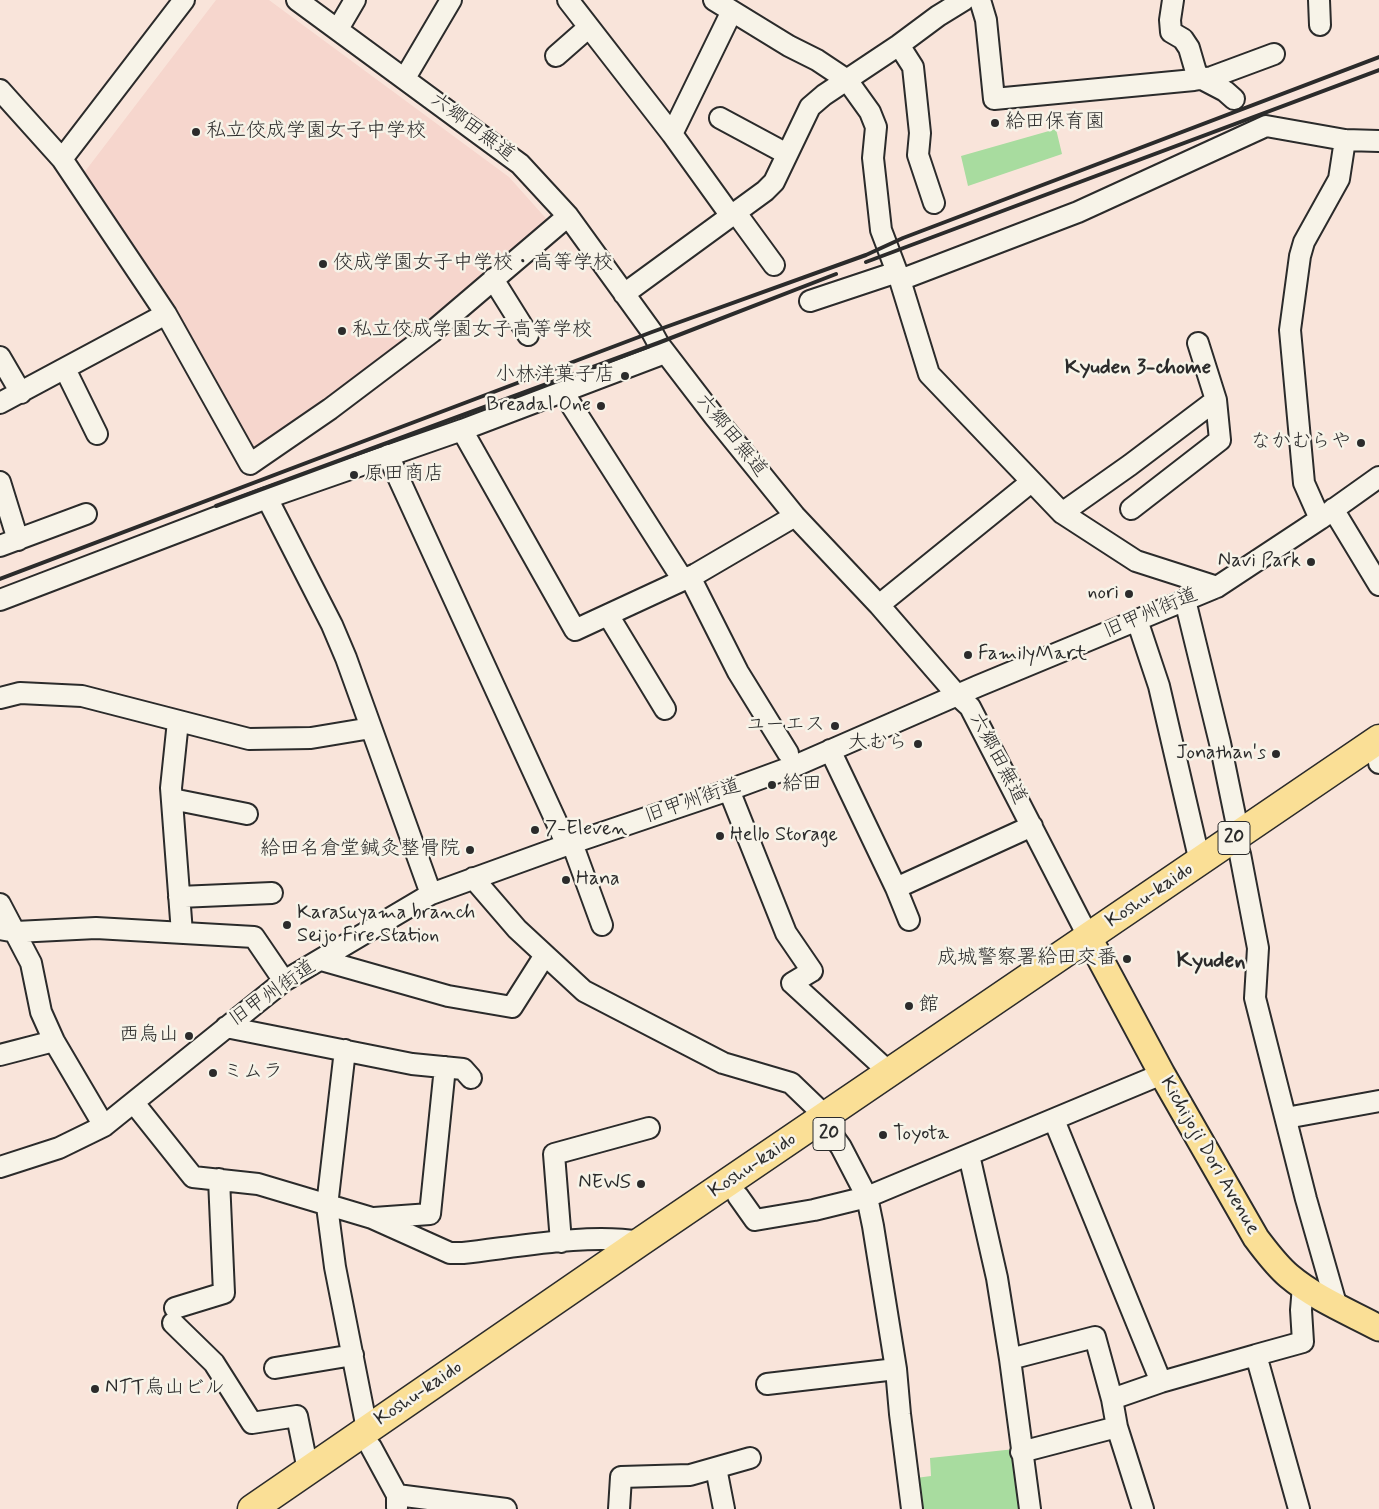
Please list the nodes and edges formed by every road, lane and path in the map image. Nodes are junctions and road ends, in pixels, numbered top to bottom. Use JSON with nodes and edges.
{"nodes":[{"id":1,"x":184,"y":0,"type":"edge"},
{"id":2,"x":297,"y":0,"type":"edge"},
{"id":3,"x":354,"y":0,"type":"edge"},
{"id":4,"x":451,"y":0,"type":"edge"},
{"id":5,"x":568,"y":0,"type":"edge"},
{"id":6,"x":714,"y":0,"type":"edge"},
{"id":7,"x":964,"y":0,"type":"edge"},
{"id":8,"x":980,"y":0,"type":"edge"},
{"id":9,"x":1173,"y":0,"type":"edge"},
{"id":10,"x":1319,"y":0,"type":"edge"},
{"id":11,"x":318,"y":6,"type":"edge"},
{"id":12,"x":732,"y":11,"type":"junction"},
{"id":13,"x":1320,"y":25,"type":"dead end"},
{"id":14,"x":589,"y":28,"type":"junction"},
{"id":15,"x":338,"y":29,"type":"junction"},
{"id":16,"x":899,"y":45,"type":"junction"},
{"id":17,"x":1274,"y":54,"type":"dead end"},
{"id":18,"x":556,"y":56,"type":"dead end"},
{"id":19,"x":404,"y":78,"type":"junction"},
{"id":20,"x":1202,"y":79,"type":"junction"},
{"id":21,"x":847,"y":80,"type":"junction"},
{"id":22,"x":0,"y":90,"type":"edge"},
{"id":23,"x":1234,"y":99,"type":"dead end"},
{"id":24,"x":720,"y":118,"type":"dead end"},
{"id":25,"x":672,"y":134,"type":"junction"},
{"id":26,"x":1345,"y":140,"type":"junction"},
{"id":27,"x":1379,"y":141,"type":"edge"},
{"id":28,"x":786,"y":154,"type":"junction"},
{"id":29,"x":62,"y":158,"type":"junction"},
{"id":30,"x":934,"y":203,"type":"dead end"},
{"id":31,"x":734,"y":215,"type":"junction"},
{"id":32,"x":568,"y":216,"type":"junction"},
{"id":33,"x":774,"y":265,"type":"dead end"},
{"id":34,"x":898,"y":276,"type":"junction"},
{"id":35,"x":494,"y":280,"type":"junction"},
{"id":36,"x":624,"y":294,"type":"junction"},
{"id":37,"x":810,"y":301,"type":"dead end"},
{"id":38,"x":166,"y":314,"type":"junction"},
{"id":39,"x":528,"y":335,"type":"dead end"},
{"id":40,"x":1198,"y":343,"type":"dead end"},
{"id":41,"x":665,"y":353,"type":"junction"},
{"id":42,"x":0,"y":357,"type":"edge"},
{"id":43,"x":65,"y":369,"type":"junction"},
{"id":44,"x":563,"y":392,"type":"junction"},
{"id":45,"x":21,"y":393,"type":"junction"},
{"id":46,"x":1216,"y":400,"type":"junction"},
{"id":47,"x":0,"y":403,"type":"edge"},
{"id":48,"x":462,"y":430,"type":"junction"},
{"id":49,"x":97,"y":434,"type":"dead end"},
{"id":50,"x":388,"y":455,"type":"junction"},
{"id":51,"x":1379,"y":476,"type":"edge"},
{"id":52,"x":0,"y":482,"type":"edge"},
{"id":53,"x":1031,"y":482,"type":"junction"},
{"id":54,"x":268,"y":498,"type":"junction"},
{"id":55,"x":1131,"y":509,"type":"dead end"},
{"id":56,"x":1062,"y":513,"type":"junction"},
{"id":57,"x":86,"y":514,"type":"dead end"},
{"id":58,"x":1326,"y":514,"type":"junction"},
{"id":59,"x":795,"y":516,"type":"junction"},
{"id":60,"x":9,"y":543,"type":"edge"},
{"id":61,"x":686,"y":578,"type":"junction"},
{"id":62,"x":1379,"y":585,"type":"edge"},
{"id":63,"x":1217,"y":587,"type":"junction"},
{"id":64,"x":0,"y":600,"type":"edge"},
{"id":65,"x":1185,"y":600,"type":"junction"},
{"id":66,"x":879,"y":605,"type":"junction"},
{"id":67,"x":608,"y":615,"type":"junction"},
{"id":68,"x":1136,"y":620,"type":"junction"},
{"id":69,"x":957,"y":695,"type":"junction"},
{"id":70,"x":0,"y":698,"type":"edge"},
{"id":71,"x":665,"y":710,"type":"dead end"},
{"id":72,"x":178,"y":721,"type":"junction"},
{"id":73,"x":371,"y":728,"type":"junction"},
{"id":74,"x":1379,"y":739,"type":"edge"},
{"id":75,"x":830,"y":750,"type":"junction"},
{"id":76,"x":788,"y":753,"type":"dead end"},
{"id":77,"x":1379,"y":762,"type":"edge"},
{"id":78,"x":729,"y":790,"type":"junction"},
{"id":79,"x":172,"y":799,"type":"junction"},
{"id":80,"x":247,"y":814,"type":"dead end"},
{"id":81,"x":1032,"y":826,"type":"junction"},
{"id":82,"x":570,"y":844,"type":"junction"},
{"id":83,"x":1240,"y":844,"type":"junction"},
{"id":84,"x":1200,"y":862,"type":"junction"},
{"id":85,"x":473,"y":878,"type":"junction"},
{"id":86,"x":896,"y":888,"type":"junction"},
{"id":87,"x":272,"y":893,"type":"dead end"},
{"id":88,"x":431,"y":894,"type":"junction"},
{"id":89,"x":179,"y":897,"type":"junction"},
{"id":90,"x":0,"y":904,"type":"edge"},
{"id":91,"x":909,"y":920,"type":"dead end"},
{"id":92,"x":602,"y":925,"type":"dead end"},
{"id":93,"x":8,"y":931,"type":"edge"},
{"id":94,"x":182,"y":933,"type":"junction"},
{"id":95,"x":1093,"y":945,"type":"junction"},
{"id":96,"x":545,"y":955,"type":"junction"},
{"id":97,"x":321,"y":960,"type":"junction"},
{"id":98,"x":284,"y":981,"type":"junction"},
{"id":99,"x":226,"y":1027,"type":"junction"},
{"id":100,"x":54,"y":1041,"type":"junction"},
{"id":101,"x":345,"y":1050,"type":"junction"},
{"id":102,"x":0,"y":1055,"type":"edge"},
{"id":103,"x":445,"y":1067,"type":"junction"},
{"id":104,"x":890,"y":1073,"type":"junction"},
{"id":105,"x":1162,"y":1074,"type":"junction"},
{"id":106,"x":471,"y":1078,"type":"dead end"},
{"id":107,"x":1379,"y":1101,"type":"edge"},
{"id":108,"x":134,"y":1103,"type":"junction"},
{"id":109,"x":1286,"y":1118,"type":"junction"},
{"id":110,"x":1054,"y":1120,"type":"junction"},
{"id":111,"x":828,"y":1125,"type":"junction"},
{"id":112,"x":104,"y":1126,"type":"junction"},
{"id":113,"x":649,"y":1128,"type":"dead end"},
{"id":114,"x":969,"y":1155,"type":"junction"},
{"id":115,"x":0,"y":1167,"type":"edge"},
{"id":116,"x":219,"y":1179,"type":"junction"},
{"id":117,"x":738,"y":1196,"type":"junction"},
{"id":118,"x":867,"y":1197,"type":"junction"},
{"id":119,"x":327,"y":1206,"type":"junction"},
{"id":120,"x":372,"y":1218,"type":"junction"},
{"id":121,"x":561,"y":1242,"type":"junction"},
{"id":122,"x":640,"y":1242,"type":"junction"},
{"id":123,"x":1302,"y":1286,"type":"junction"},
{"id":124,"x":1336,"y":1304,"type":"junction"},
{"id":125,"x":1379,"y":1328,"type":"edge"},
{"id":126,"x":353,"y":1355,"type":"junction"},
{"id":127,"x":1256,"y":1355,"type":"junction"},
{"id":128,"x":1010,"y":1359,"type":"junction"},
{"id":129,"x":275,"y":1368,"type":"dead end"},
{"id":130,"x":896,"y":1369,"type":"junction"},
{"id":131,"x":1162,"y":1382,"type":"junction"},
{"id":132,"x":767,"y":1384,"type":"dead end"},
{"id":133,"x":1112,"y":1399,"type":"junction"},
{"id":134,"x":1117,"y":1427,"type":"junction"},
{"id":135,"x":369,"y":1438,"type":"junction"},
{"id":136,"x":1021,"y":1452,"type":"junction"},
{"id":137,"x":750,"y":1458,"type":"dead end"},
{"id":138,"x":716,"y":1468,"type":"junction"},
{"id":139,"x":308,"y":1470,"type":"junction"},
{"id":140,"x":397,"y":1502,"type":"edge"},
{"id":141,"x":252,"y":1509,"type":"edge"},
{"id":142,"x":280,"y":1509,"type":"edge"},
{"id":143,"x":506,"y":1509,"type":"edge"},
{"id":144,"x":619,"y":1509,"type":"edge"},
{"id":145,"x":724,"y":1509,"type":"edge"},
{"id":146,"x":912,"y":1509,"type":"edge"},
{"id":147,"x":1030,"y":1509,"type":"edge"},
{"id":148,"x":1143,"y":1509,"type":"edge"},
{"id":149,"x":1299,"y":1509,"type":"edge"}],
"edges":[{"from":1,"to":29,"type":"street"},
{"from":2,"to":11,"type":"street","name":"六郷田無道"},
{"from":3,"to":15,"type":"street"},
{"from":4,"to":19,"type":"street"},
{"from":5,"to":14,"type":"street"},
{"from":6,"to":12,"type":"street"},
{"from":7,"to":16,"type":"street"},
{"from":8,"to":20,"type":"street"},
{"from":9,"to":20,"type":"street"},
{"from":10,"to":13,"type":"street"},
{"from":11,"to":15,"type":"street","name":"六郷田無道"},
{"from":12,"to":21,"type":"street"},
{"from":12,"to":25,"type":"street"},
{"from":14,"to":18,"type":"street"},
{"from":14,"to":25,"type":"street"},
{"from":15,"to":19,"type":"street","name":"六郷田無道"},
{"from":16,"to":21,"type":"street"},
{"from":16,"to":30,"type":"street"},
{"from":17,"to":20,"type":"street"},
{"from":19,"to":32,"type":"street","name":"六郷田無道"},
{"from":20,"to":23,"type":"street"},
{"from":21,"to":28,"type":"street"},
{"from":21,"to":34,"type":"street"},
{"from":22,"to":29,"type":"street"},
{"from":24,"to":28,"type":"street"},
{"from":25,"to":31,"type":"street"},
{"from":26,"to":27,"type":"street"},
{"from":26,"to":34,"type":"street"},
{"from":26,"to":58,"type":"street"},
{"from":28,"to":31,"type":"street"},
{"from":29,"to":38,"type":"street"},
{"from":31,"to":33,"type":"street"},
{"from":31,"to":36,"type":"street"},
{"from":32,"to":35,"type":"street"},
{"from":32,"to":36,"type":"street","name":"六郷田無道"},
{"from":34,"to":37,"type":"street"},
{"from":34,"to":53,"type":"street"},
{"from":35,"to":38,"type":"street"},
{"from":35,"to":39,"type":"street"},
{"from":36,"to":41,"type":"street","name":"六郷田無道"},
{"from":38,"to":43,"type":"street"},
{"from":40,"to":46,"type":"street"},
{"from":41,"to":44,"type":"street"},
{"from":41,"to":59,"type":"street","name":"六郷田無道"},
{"from":42,"to":45,"type":"street"},
{"from":43,"to":45,"type":"street"},
{"from":43,"to":49,"type":"street"},
{"from":44,"to":48,"type":"street"},
{"from":44,"to":61,"type":"street"},
{"from":45,"to":47,"type":"street"},
{"from":46,"to":55,"type":"street"},
{"from":46,"to":56,"type":"street"},
{"from":48,"to":50,"type":"street"},
{"from":48,"to":67,"type":"street"},
{"from":50,"to":54,"type":"street"},
{"from":50,"to":82,"type":"street"},
{"from":51,"to":58,"type":"street","name":"旧甲州街道"},
{"from":52,"to":60,"type":"street"},
{"from":53,"to":56,"type":"street"},
{"from":53,"to":66,"type":"street"},
{"from":54,"to":64,"type":"street"},
{"from":54,"to":73,"type":"street"},
{"from":56,"to":63,"type":"street"},
{"from":57,"to":60,"type":"street"},
{"from":58,"to":62,"type":"street"},
{"from":58,"to":63,"type":"street","name":"旧甲州街道"},
{"from":59,"to":61,"type":"street"},
{"from":59,"to":66,"type":"street","name":"六郷田無道"},
{"from":61,"to":67,"type":"street"},
{"from":61,"to":76,"type":"street"},
{"from":63,"to":65,"type":"street","name":"旧甲州街道"},
{"from":65,"to":68,"type":"street","name":"旧甲州街道"},
{"from":65,"to":83,"type":"street"},
{"from":66,"to":69,"type":"street","name":"六郷田無道"},
{"from":67,"to":71,"type":"street"},
{"from":68,"to":69,"type":"street","name":"旧甲州街道"},
{"from":68,"to":84,"type":"street"},
{"from":69,"to":75,"type":"street","name":"旧甲州街道"},
{"from":69,"to":81,"type":"street","name":"六郷田無道"},
{"from":70,"to":72,"type":"street"},
{"from":72,"to":73,"type":"street"},
{"from":72,"to":79,"type":"street"},
{"from":73,"to":88,"type":"street"},
{"from":74,"to":83,"type":"highway","name":"Koshu-kaido","number":"20"},
{"from":75,"to":78,"type":"street","name":"旧甲州街道"},
{"from":75,"to":86,"type":"street"},
{"from":77,"to":83,"type":"highway","name":"Koshu-kaido","number":"20"},
{"from":78,"to":82,"type":"street","name":"旧甲州街道"},
{"from":78,"to":104,"type":"street"},
{"from":79,"to":80,"type":"street"},
{"from":79,"to":89,"type":"street"},
{"from":81,"to":86,"type":"street"},
{"from":81,"to":95,"type":"street","name":"六郷田無道"},
{"from":82,"to":85,"type":"street","name":"旧甲州街道"},
{"from":82,"to":92,"type":"street"},
{"from":83,"to":84,"type":"highway","name":"Koshu-kaido","number":"20"},
{"from":83,"to":95,"type":"highway","name":"Koshu-kaido","number":"20"},
{"from":83,"to":109,"type":"street"},
{"from":84,"to":95,"type":"highway","name":"Koshu-kaido","number":"20"},
{"from":85,"to":88,"type":"street","name":"旧甲州街道"},
{"from":85,"to":96,"type":"street"},
{"from":86,"to":91,"type":"street"},
{"from":87,"to":89,"type":"street"},
{"from":88,"to":97,"type":"street","name":"旧甲州街道"},
{"from":89,"to":94,"type":"street"},
{"from":90,"to":93,"type":"street"},
{"from":93,"to":94,"type":"street"},
{"from":93,"to":100,"type":"street"},
{"from":94,"to":98,"type":"street"},
{"from":95,"to":104,"type":"highway","name":"Koshu-kaido","number":"20"},
{"from":95,"to":105,"type":"main road","name":"Kichijoji Dori Avenue"},
{"from":95,"to":111,"type":"highway","name":"Koshu-kaido","number":"20"},
{"from":96,"to":97,"type":"street"},
{"from":96,"to":111,"type":"street"},
{"from":97,"to":98,"type":"street","name":"旧甲州街道"},
{"from":98,"to":99,"type":"street","name":"旧甲州街道"},
{"from":99,"to":101,"type":"street"},
{"from":99,"to":108,"type":"street","name":"旧甲州街道"},
{"from":100,"to":102,"type":"street"},
{"from":100,"to":112,"type":"street"},
{"from":101,"to":103,"type":"street"},
{"from":101,"to":119,"type":"street"},
{"from":103,"to":106,"type":"street"},
{"from":103,"to":120,"type":"street"},
{"from":104,"to":111,"type":"highway","name":"Koshu-kaido","number":"20"},
{"from":105,"to":110,"type":"street"},
{"from":105,"to":123,"type":"main road","name":"Kichijoji Dori Avenue"},
{"from":107,"to":109,"type":"street"},
{"from":108,"to":112,"type":"street","name":"旧甲州街道"},
{"from":108,"to":116,"type":"street"},
{"from":109,"to":124,"type":"street"},
{"from":110,"to":114,"type":"street"},
{"from":110,"to":131,"type":"street"},
{"from":111,"to":117,"type":"highway","name":"Koshu-kaido","number":"20"},
{"from":111,"to":118,"type":"street"},
{"from":111,"to":122,"type":"highway","name":"Koshu-kaido","number":"20"},
{"from":112,"to":115,"type":"street","name":"旧甲州街道"},
{"from":113,"to":121,"type":"street"},
{"from":114,"to":118,"type":"street"},
{"from":114,"to":128,"type":"street"},
{"from":116,"to":119,"type":"street"},
{"from":116,"to":139,"type":"street"},
{"from":117,"to":118,"type":"street"},
{"from":117,"to":135,"type":"highway","name":"Koshu-kaido","number":"20"},
{"from":118,"to":130,"type":"street"},
{"from":119,"to":120,"type":"street"},
{"from":119,"to":126,"type":"street"},
{"from":120,"to":121,"type":"street"},
{"from":121,"to":122,"type":"street"},
{"from":122,"to":135,"type":"highway","name":"Koshu-kaido","number":"20"},
{"from":123,"to":124,"type":"main road","name":"Kichijoji Dori Avenue"},
{"from":123,"to":127,"type":"street"},
{"from":124,"to":125,"type":"main road","name":"Kichijoji Dori Avenue"},
{"from":126,"to":129,"type":"street"},
{"from":126,"to":135,"type":"street"},
{"from":127,"to":131,"type":"street"},
{"from":127,"to":149,"type":"street"},
{"from":128,"to":133,"type":"street"},
{"from":128,"to":136,"type":"street"},
{"from":130,"to":132,"type":"street"},
{"from":130,"to":146,"type":"street"},
{"from":131,"to":133,"type":"street"},
{"from":133,"to":134,"type":"street"},
{"from":134,"to":136,"type":"street"},
{"from":134,"to":148,"type":"street"},
{"from":135,"to":139,"type":"highway","name":"Koshu-kaido","number":"20"},
{"from":135,"to":140,"type":"street"},
{"from":135,"to":142,"type":"highway","name":"Koshu-kaido","number":"20"},
{"from":136,"to":147,"type":"street"},
{"from":137,"to":138,"type":"street"},
{"from":138,"to":144,"type":"street"},
{"from":138,"to":145,"type":"street"},
{"from":139,"to":141,"type":"highway","name":"Koshu-kaido","number":"20"},
{"from":140,"to":143,"type":"street"}]}
